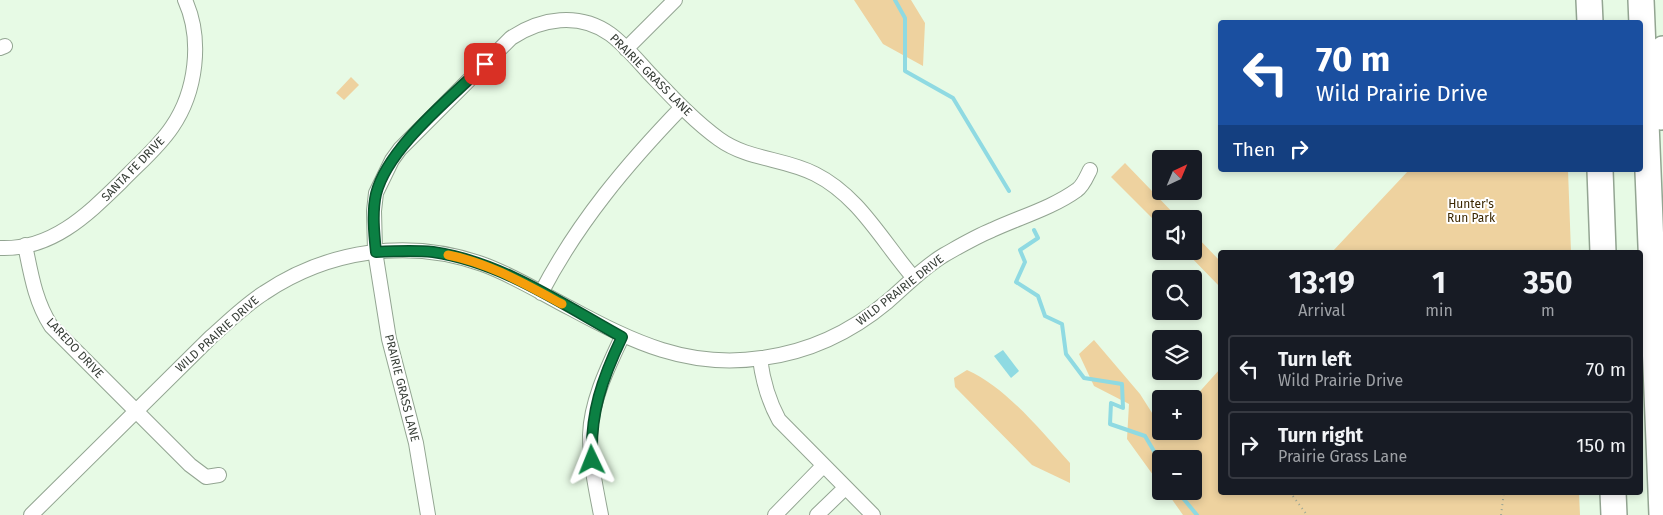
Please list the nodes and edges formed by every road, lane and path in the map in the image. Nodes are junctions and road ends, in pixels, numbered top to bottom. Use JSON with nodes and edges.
{"nodes":[{"id":1,"x":185,"y":0,"type":"edge"},
{"id":2,"x":675,"y":0,"type":"edge"},
{"id":3,"x":1589,"y":0,"type":"edge"},
{"id":4,"x":1593,"y":0,"type":"edge"},
{"id":5,"x":1641,"y":0,"type":"edge"},
{"id":6,"x":1590,"y":20,"type":"edge"},
{"id":7,"x":1594,"y":20,"type":"edge"},
{"id":8,"x":1642,"y":20,"type":"edge"},
{"id":9,"x":1643,"y":47,"type":"edge"},
{"id":10,"x":626,"y":49,"type":"junction"},
{"id":11,"x":1663,"y":49,"type":"edge"},
{"id":12,"x":682,"y":107,"type":"junction"},
{"id":13,"x":1090,"y":170,"type":"dead end"},
{"id":14,"x":1600,"y":172,"type":"edge"},
{"id":15,"x":25,"y":245,"type":"junction"},
{"id":16,"x":0,"y":248,"type":"edge"},
{"id":17,"x":1603,"y":250,"type":"edge"},
{"id":18,"x":376,"y":252,"type":"junction"},
{"id":19,"x":913,"y":277,"type":"junction"},
{"id":20,"x":541,"y":293,"type":"junction"},
{"id":21,"x":1654,"y":307,"type":"junction"},
{"id":22,"x":622,"y":337,"type":"junction"},
{"id":23,"x":760,"y":359,"type":"junction"},
{"id":24,"x":136,"y":411,"type":"junction"},
{"id":25,"x":823,"y":466,"type":"junction"},
{"id":26,"x":219,"y":475,"type":"dead end"},
{"id":27,"x":845,"y":488,"type":"junction"},
{"id":28,"x":1292,"y":495,"type":"edge"},
{"id":29,"x":1504,"y":495,"type":"edge"},
{"id":30,"x":1613,"y":495,"type":"edge"},
{"id":31,"x":31,"y":515,"type":"edge"},
{"id":32,"x":428,"y":515,"type":"edge"},
{"id":33,"x":601,"y":515,"type":"edge"},
{"id":34,"x":775,"y":515,"type":"edge"},
{"id":35,"x":817,"y":515,"type":"edge"},
{"id":36,"x":873,"y":515,"type":"edge"},
{"id":37,"x":1307,"y":515,"type":"edge"},
{"id":38,"x":1501,"y":515,"type":"edge"},
{"id":39,"x":1614,"y":515,"type":"edge"},
{"id":40,"x":1662,"y":515,"type":"edge"}],
"edges":[{"from":1,"to":15,"type":"street","name":"SANTA FE DRIVE"},
{"from":2,"to":10,"type":"street"},
{"from":3,"to":6,"type":"highway"},
{"from":4,"to":7,"type":"highway"},
{"from":5,"to":8,"type":"highway"},
{"from":9,"to":21,"type":"highway"},
{"from":10,"to":12,"type":"street","name":"PRAIRIE GRASS LANE"},
{"from":10,"to":18,"type":"street","name":"PRAIRIE GRASS LANE"},
{"from":11,"to":21,"type":"highway"},
{"from":12,"to":19,"type":"street","name":"PRAIRIE GRASS LANE"},
{"from":12,"to":20,"type":"street"},
{"from":13,"to":19,"type":"street","name":"WILD PRAIRIE DRIVE"},
{"from":14,"to":17,"type":"highway"},
{"from":15,"to":16,"type":"street","name":"SANTA FE DRIVE"},
{"from":15,"to":24,"type":"street","name":"LAREDO DRIVE"},
{"from":18,"to":20,"type":"street","name":"WILD PRAIRIE DRIVE"},
{"from":18,"to":24,"type":"street","name":"WILD PRAIRIE DRIVE"},
{"from":18,"to":32,"type":"street","name":"PRAIRIE GRASS LANE"},
{"from":19,"to":23,"type":"street","name":"WILD PRAIRIE DRIVE"},
{"from":20,"to":22,"type":"street","name":"WILD PRAIRIE DRIVE"},
{"from":21,"to":40,"type":"highway"},
{"from":22,"to":23,"type":"street","name":"WILD PRAIRIE DRIVE"},
{"from":22,"to":33,"type":"street"},
{"from":23,"to":25,"type":"street"},
{"from":24,"to":26,"type":"street","name":"LAREDO DRIVE"},
{"from":24,"to":31,"type":"street","name":"WILD PRAIRIE DRIVE"},
{"from":25,"to":27,"type":"street"},
{"from":25,"to":34,"type":"street"},
{"from":27,"to":35,"type":"street"},
{"from":27,"to":36,"type":"street"},
{"from":28,"to":37,"type":"path"},
{"from":29,"to":38,"type":"path"},
{"from":30,"to":39,"type":"highway"}]}
